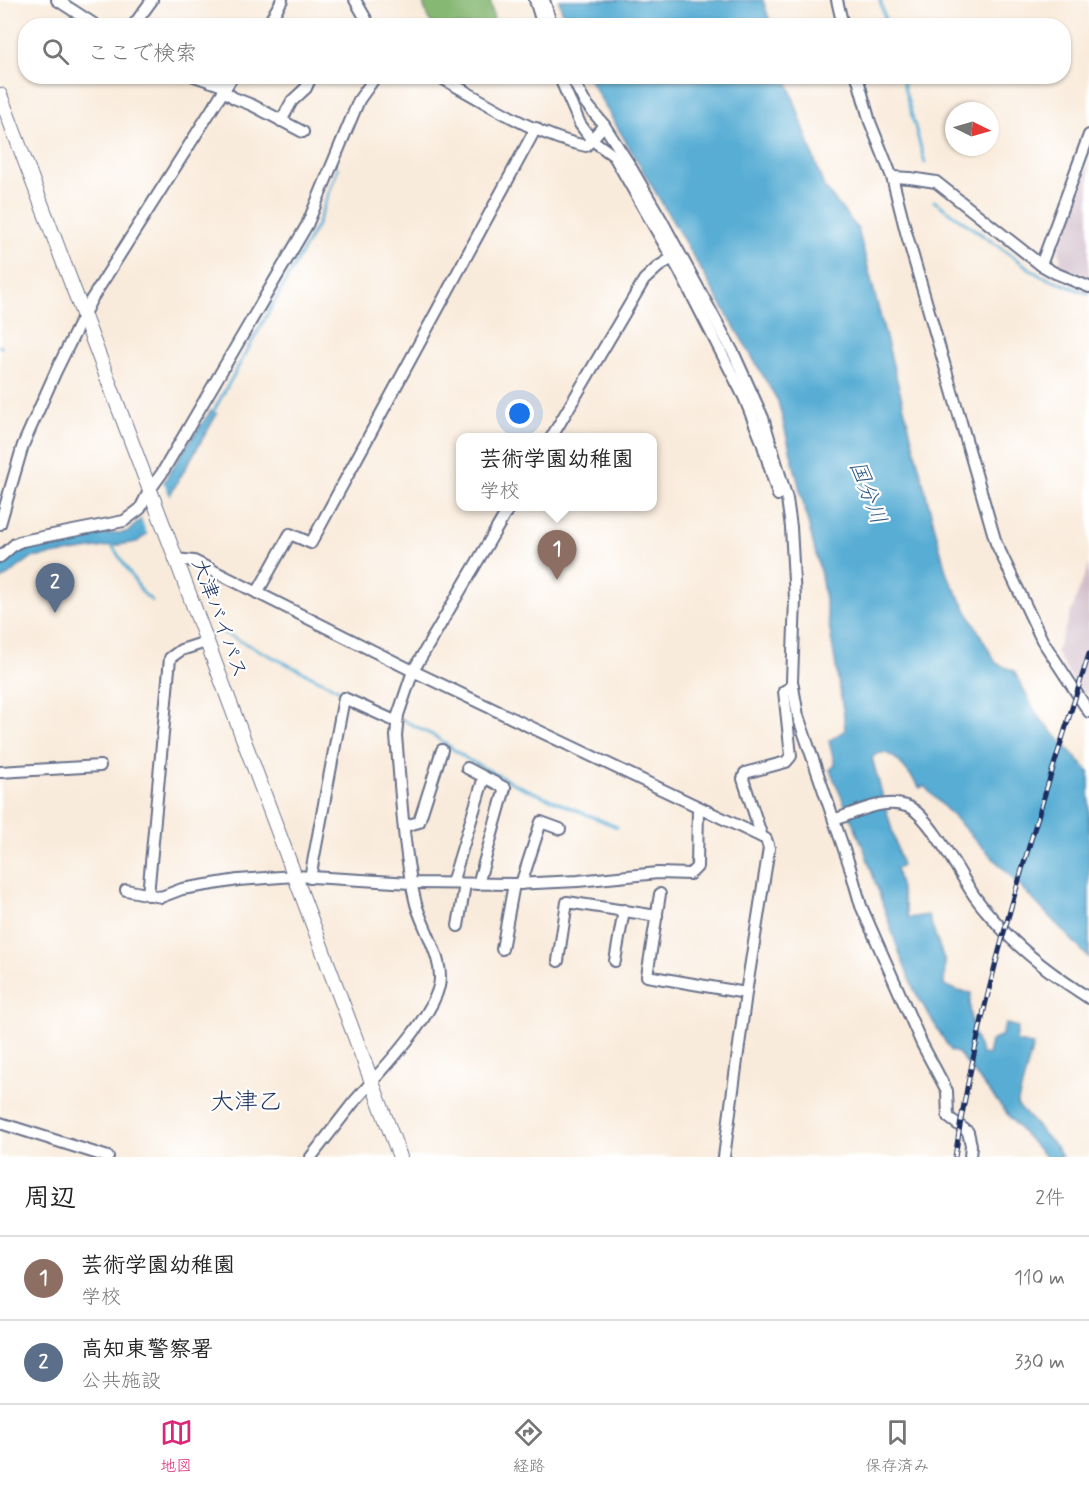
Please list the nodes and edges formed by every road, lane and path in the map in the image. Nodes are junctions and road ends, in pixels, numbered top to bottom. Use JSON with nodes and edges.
{"nodes":[{"id":1,"x":57,"y":0,"type":"edge"},
{"id":2,"x":152,"y":0,"type":"edge"},
{"id":3,"x":282,"y":0,"type":"edge"},
{"id":4,"x":355,"y":0,"type":"edge"},
{"id":5,"x":535,"y":0,"type":"edge"},
{"id":6,"x":544,"y":0,"type":"edge"},
{"id":7,"x":837,"y":0,"type":"edge"},
{"id":8,"x":85,"y":18,"type":"edge"},
{"id":9,"x":139,"y":18,"type":"edge"},
{"id":10,"x":272,"y":18,"type":"edge"},
{"id":11,"x":365,"y":18,"type":"edge"},
{"id":12,"x":541,"y":18,"type":"edge"},
{"id":13,"x":550,"y":18,"type":"edge"},
{"id":14,"x":841,"y":18,"type":"edge"},
{"id":15,"x":213,"y":84,"type":"edge"},
{"id":16,"x":228,"y":84,"type":"edge"},
{"id":17,"x":308,"y":84,"type":"edge"},
{"id":18,"x":367,"y":84,"type":"edge"},
{"id":19,"x":453,"y":84,"type":"edge"},
{"id":20,"x":562,"y":84,"type":"edge"},
{"id":21,"x":575,"y":84,"type":"edge"},
{"id":22,"x":859,"y":84,"type":"edge"},
{"id":23,"x":225,"y":89,"type":"junction"},
{"id":24,"x":0,"y":95,"type":"edge"},
{"id":25,"x":281,"y":121,"type":"junction"},
{"id":26,"x":604,"y":125,"type":"junction"},
{"id":27,"x":536,"y":128,"type":"junction"},
{"id":28,"x":303,"y":132,"type":"dead end"},
{"id":29,"x":1089,"y":135,"type":"edge"},
{"id":30,"x":591,"y":139,"type":"junction"},
{"id":31,"x":892,"y":177,"type":"junction"},
{"id":32,"x":672,"y":258,"type":"junction"},
{"id":33,"x":1041,"y":266,"type":"junction"},
{"id":34,"x":1089,"y":286,"type":"edge"},
{"id":35,"x":83,"y":316,"type":"junction"},
{"id":36,"x":554,"y":433,"type":"edge"},
{"id":37,"x":150,"y":494,"type":"junction"},
{"id":38,"x":508,"y":511,"type":"edge"},
{"id":39,"x":0,"y":524,"type":"edge"},
{"id":40,"x":793,"y":544,"type":"junction"},
{"id":41,"x":0,"y":557,"type":"edge"},
{"id":42,"x":176,"y":559,"type":"junction"},
{"id":43,"x":257,"y":593,"type":"junction"},
{"id":44,"x":206,"y":642,"type":"junction"},
{"id":45,"x":414,"y":671,"type":"junction"},
{"id":46,"x":793,"y":686,"type":"junction"},
{"id":47,"x":1089,"y":712,"type":"edge"},
{"id":48,"x":397,"y":723,"type":"junction"},
{"id":49,"x":442,"y":750,"type":"dead end"},
{"id":50,"x":100,"y":766,"type":"dead end"},
{"id":51,"x":467,"y":768,"type":"dead end"},
{"id":52,"x":0,"y":772,"type":"edge"},
{"id":53,"x":483,"y":777,"type":"junction"},
{"id":54,"x":698,"y":807,"type":"junction"},
{"id":55,"x":838,"y":819,"type":"junction"},
{"id":56,"x":405,"y":826,"type":"junction"},
{"id":57,"x":560,"y":829,"type":"dead end"},
{"id":58,"x":762,"y":837,"type":"junction"},
{"id":59,"x":295,"y":876,"type":"junction"},
{"id":60,"x":310,"y":878,"type":"junction"},
{"id":61,"x":411,"y":883,"type":"junction"},
{"id":62,"x":452,"y":883,"type":"junction"},
{"id":63,"x":465,"y":884,"type":"junction"},
{"id":64,"x":478,"y":884,"type":"junction"},
{"id":65,"x":518,"y":884,"type":"junction"},
{"id":66,"x":126,"y":890,"type":"dead end"},
{"id":67,"x":660,"y":894,"type":"dead end"},
{"id":68,"x":148,"y":895,"type":"junction"},
{"id":69,"x":624,"y":910,"type":"junction"},
{"id":70,"x":657,"y":915,"type":"junction"},
{"id":71,"x":458,"y":926,"type":"dead end"},
{"id":72,"x":502,"y":949,"type":"dead end"},
{"id":73,"x":558,"y":961,"type":"dead end"},
{"id":74,"x":615,"y":961,"type":"dead end"},
{"id":75,"x":746,"y":993,"type":"junction"},
{"id":76,"x":1089,"y":998,"type":"edge"},
{"id":77,"x":371,"y":1083,"type":"junction"},
{"id":78,"x":0,"y":1123,"type":"edge"},
{"id":79,"x":108,"y":1157,"type":"edge"},
{"id":80,"x":311,"y":1157,"type":"edge"},
{"id":81,"x":400,"y":1157,"type":"edge"},
{"id":82,"x":724,"y":1157,"type":"edge"},
{"id":83,"x":970,"y":1157,"type":"edge"}],
"edges":[{"from":1,"to":8,"type":"street"},
{"from":2,"to":9,"type":"street"},
{"from":3,"to":10,"type":"street"},
{"from":4,"to":11,"type":"street"},
{"from":5,"to":12,"type":"street"},
{"from":6,"to":13,"type":"street"},
{"from":7,"to":14,"type":"street"},
{"from":15,"to":23,"type":"street"},
{"from":16,"to":23,"type":"street"},
{"from":17,"to":25,"type":"street"},
{"from":18,"to":37,"type":"street"},
{"from":19,"to":27,"type":"street"},
{"from":20,"to":30,"type":"street"},
{"from":21,"to":26,"type":"street"},
{"from":22,"to":31,"type":"street"},
{"from":23,"to":25,"type":"street"},
{"from":23,"to":35,"type":"street"},
{"from":24,"to":35,"type":"main road","name":"大津バイパス"},
{"from":25,"to":28,"type":"street"},
{"from":26,"to":30,"type":"street"},
{"from":26,"to":40,"type":"street"},
{"from":27,"to":30,"type":"street"},
{"from":27,"to":43,"type":"street"},
{"from":29,"to":33,"type":"street"},
{"from":30,"to":32,"type":"street"},
{"from":31,"to":33,"type":"street"},
{"from":31,"to":47,"type":"street"},
{"from":32,"to":36,"type":"street"},
{"from":32,"to":40,"type":"street"},
{"from":33,"to":34,"type":"street"},
{"from":35,"to":37,"type":"main road","name":"大津バイパス"},
{"from":35,"to":39,"type":"street"},
{"from":37,"to":41,"type":"street"},
{"from":37,"to":42,"type":"main road","name":"大津バイパス"},
{"from":38,"to":45,"type":"street"},
{"from":40,"to":46,"type":"street"},
{"from":42,"to":43,"type":"street"},
{"from":42,"to":44,"type":"main road","name":"大津バイパス"},
{"from":43,"to":45,"type":"street"},
{"from":44,"to":59,"type":"main road","name":"大津バイパス"},
{"from":44,"to":68,"type":"street"},
{"from":45,"to":48,"type":"street"},
{"from":45,"to":54,"type":"street"},
{"from":46,"to":55,"type":"street"},
{"from":46,"to":58,"type":"street"},
{"from":48,"to":56,"type":"street"},
{"from":48,"to":60,"type":"street"},
{"from":49,"to":56,"type":"street"},
{"from":50,"to":52,"type":"street"},
{"from":51,"to":53,"type":"street"},
{"from":53,"to":62,"type":"street"},
{"from":53,"to":64,"type":"street"},
{"from":54,"to":58,"type":"street"},
{"from":54,"to":65,"type":"street"},
{"from":55,"to":76,"type":"street"},
{"from":55,"to":83,"type":"street"},
{"from":56,"to":61,"type":"street"},
{"from":57,"to":65,"type":"street"},
{"from":58,"to":75,"type":"street"},
{"from":59,"to":60,"type":"street"},
{"from":59,"to":68,"type":"street"},
{"from":59,"to":77,"type":"main road","name":"大津バイパス"},
{"from":60,"to":61,"type":"street"},
{"from":61,"to":62,"type":"street"},
{"from":61,"to":77,"type":"street"},
{"from":62,"to":63,"type":"street"},
{"from":63,"to":64,"type":"street"},
{"from":63,"to":71,"type":"street"},
{"from":64,"to":65,"type":"street"},
{"from":65,"to":72,"type":"street"},
{"from":66,"to":68,"type":"street"},
{"from":67,"to":70,"type":"street"},
{"from":69,"to":70,"type":"street"},
{"from":69,"to":73,"type":"street"},
{"from":69,"to":74,"type":"street"},
{"from":70,"to":75,"type":"street"},
{"from":75,"to":82,"type":"street"},
{"from":77,"to":80,"type":"street"},
{"from":77,"to":81,"type":"main road","name":"大津バイパス"},
{"from":78,"to":79,"type":"street"}]}
